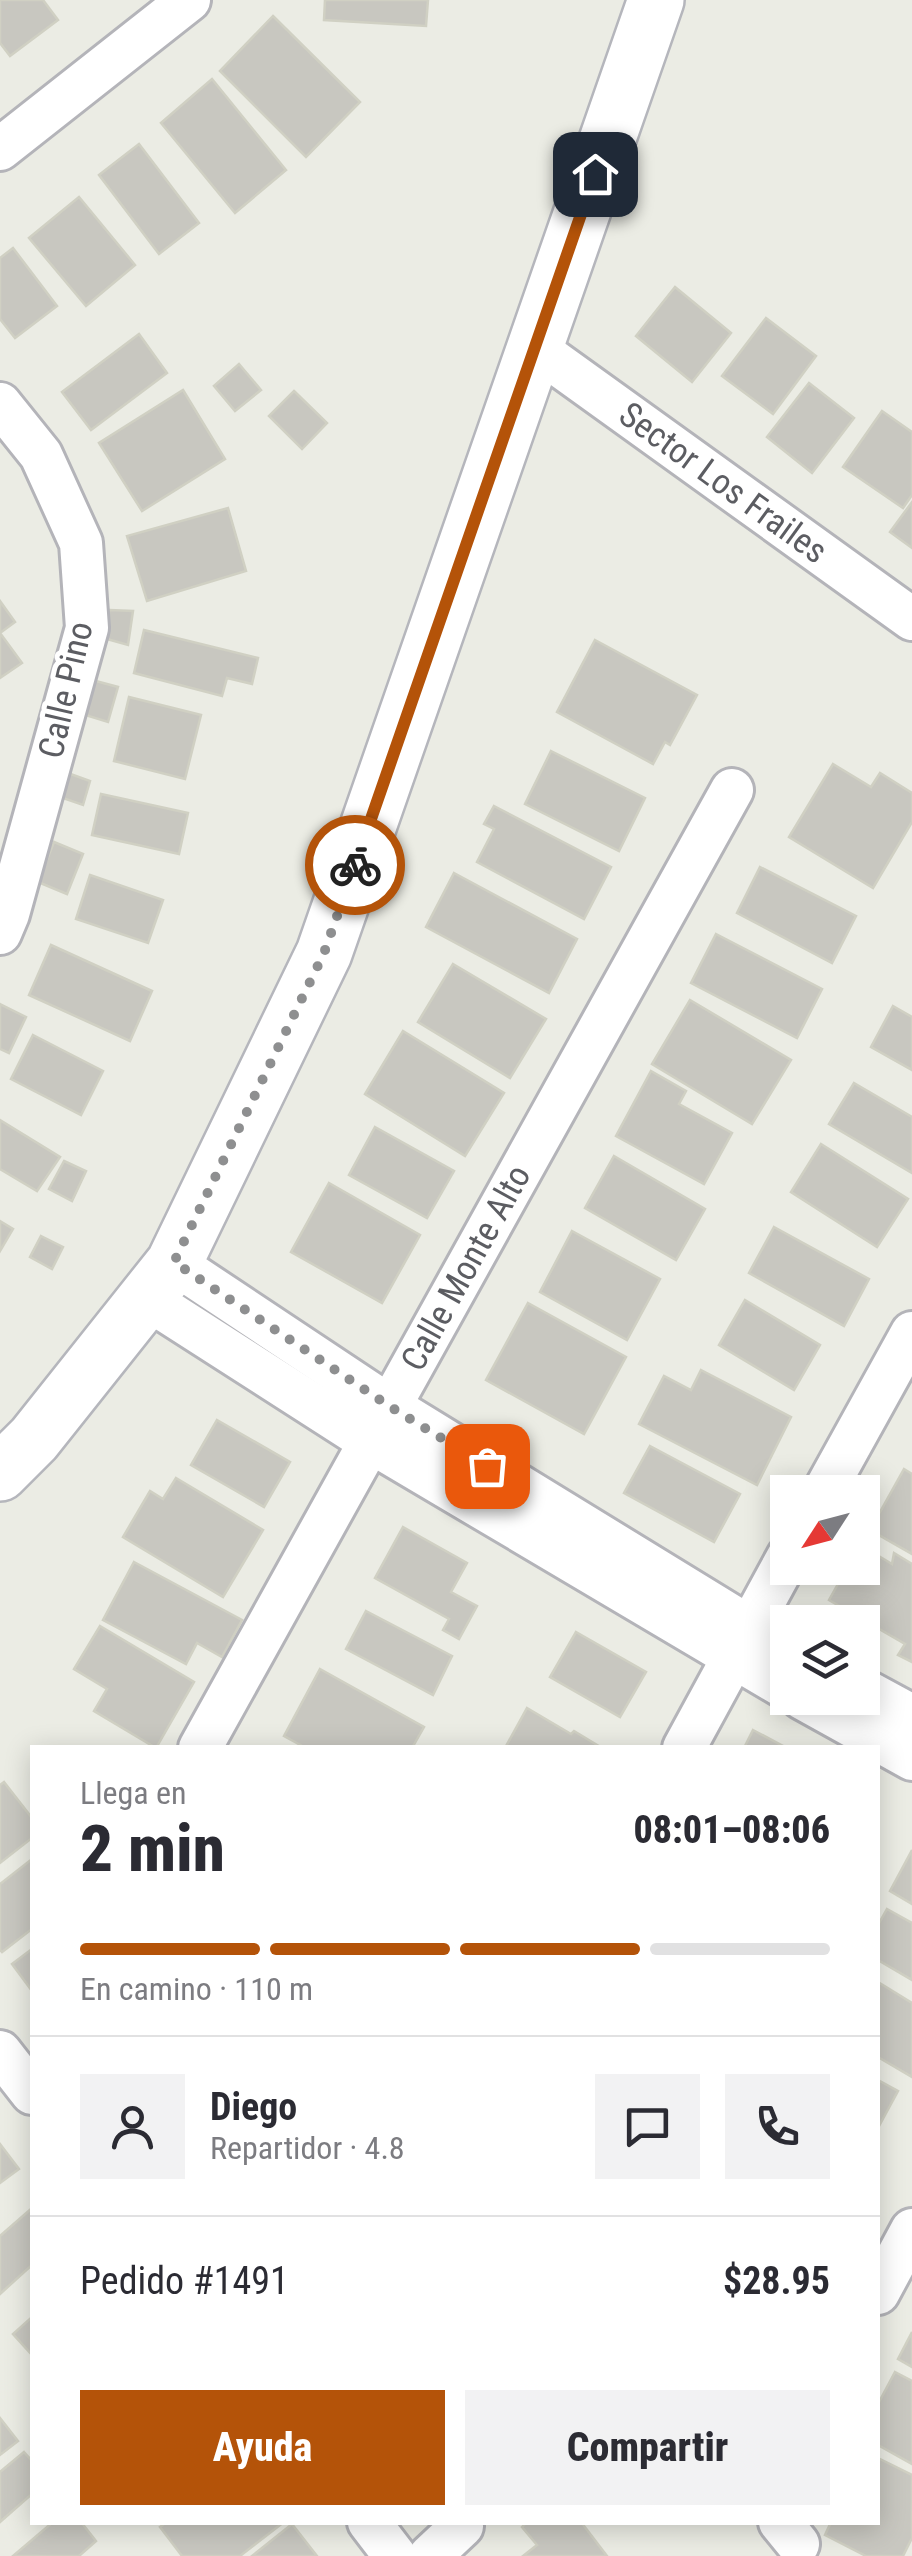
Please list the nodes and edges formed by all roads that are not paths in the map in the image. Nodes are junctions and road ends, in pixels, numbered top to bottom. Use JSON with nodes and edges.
{"nodes":[{"id":1,"x":188,"y":0,"type":"edge"},
{"id":2,"x":656,"y":0,"type":"edge"},
{"id":3,"x":0,"y":148,"type":"edge"},
{"id":4,"x":534,"y":348,"type":"junction"},
{"id":5,"x":0,"y":404,"type":"edge"},
{"id":6,"x":912,"y":619,"type":"edge"},
{"id":7,"x":732,"y":790,"type":"dead end"},
{"id":8,"x":3,"y":919,"type":"edge"},
{"id":9,"x":160,"y":1280,"type":"junction"},
{"id":10,"x":912,"y":1333,"type":"edge"},
{"id":11,"x":379,"y":1423,"type":"junction"},
{"id":12,"x":0,"y":1474,"type":"edge"},
{"id":13,"x":833,"y":1475,"type":"edge"},
{"id":14,"x":773,"y":1585,"type":"edge"},
{"id":15,"x":741,"y":1643,"type":"junction"},
{"id":16,"x":770,"y":1646,"type":"edge"},
{"id":17,"x":770,"y":1672,"type":"edge"},
{"id":18,"x":880,"y":1699,"type":"edge"},
{"id":19,"x":833,"y":1715,"type":"edge"},
{"id":20,"x":912,"y":1716,"type":"edge"},
{"id":21,"x":202,"y":1745,"type":"edge"},
{"id":22,"x":686,"y":1745,"type":"edge"},
{"id":23,"x":912,"y":1759,"type":"edge"},
{"id":24,"x":0,"y":2052,"type":"edge"},
{"id":25,"x":30,"y":2090,"type":"edge"},
{"id":26,"x":912,"y":2230,"type":"edge"},
{"id":27,"x":880,"y":2289,"type":"edge"},
{"id":28,"x":371,"y":2525,"type":"edge"},
{"id":29,"x":462,"y":2526,"type":"dead end"},
{"id":30,"x":395,"y":2556,"type":"edge"},
{"id":31,"x":430,"y":2556,"type":"edge"}],
"edges":[{"from":1,"to":3,"type":"street"},
{"from":2,"to":4,"type":"street"},
{"from":4,"to":6,"type":"street","name":"Sector Los Frailes"},
{"from":4,"to":9,"type":"street"},
{"from":5,"to":8,"type":"street","name":"Calle Pino"},
{"from":7,"to":11,"type":"street","name":"Calle Monte Alto"},
{"from":9,"to":11,"type":"street"},
{"from":9,"to":12,"type":"street"},
{"from":10,"to":13,"type":"street"},
{"from":11,"to":15,"type":"street"},
{"from":11,"to":21,"type":"street","name":"Calle Monte Alto"},
{"from":14,"to":15,"type":"street"},
{"from":15,"to":16,"type":"street"},
{"from":15,"to":17,"type":"street"},
{"from":15,"to":22,"type":"street"},
{"from":18,"to":20,"type":"street"},
{"from":19,"to":23,"type":"street"},
{"from":24,"to":25,"type":"street"},
{"from":26,"to":27,"type":"street"},
{"from":28,"to":30,"type":"street"},
{"from":29,"to":31,"type":"street"}]}
